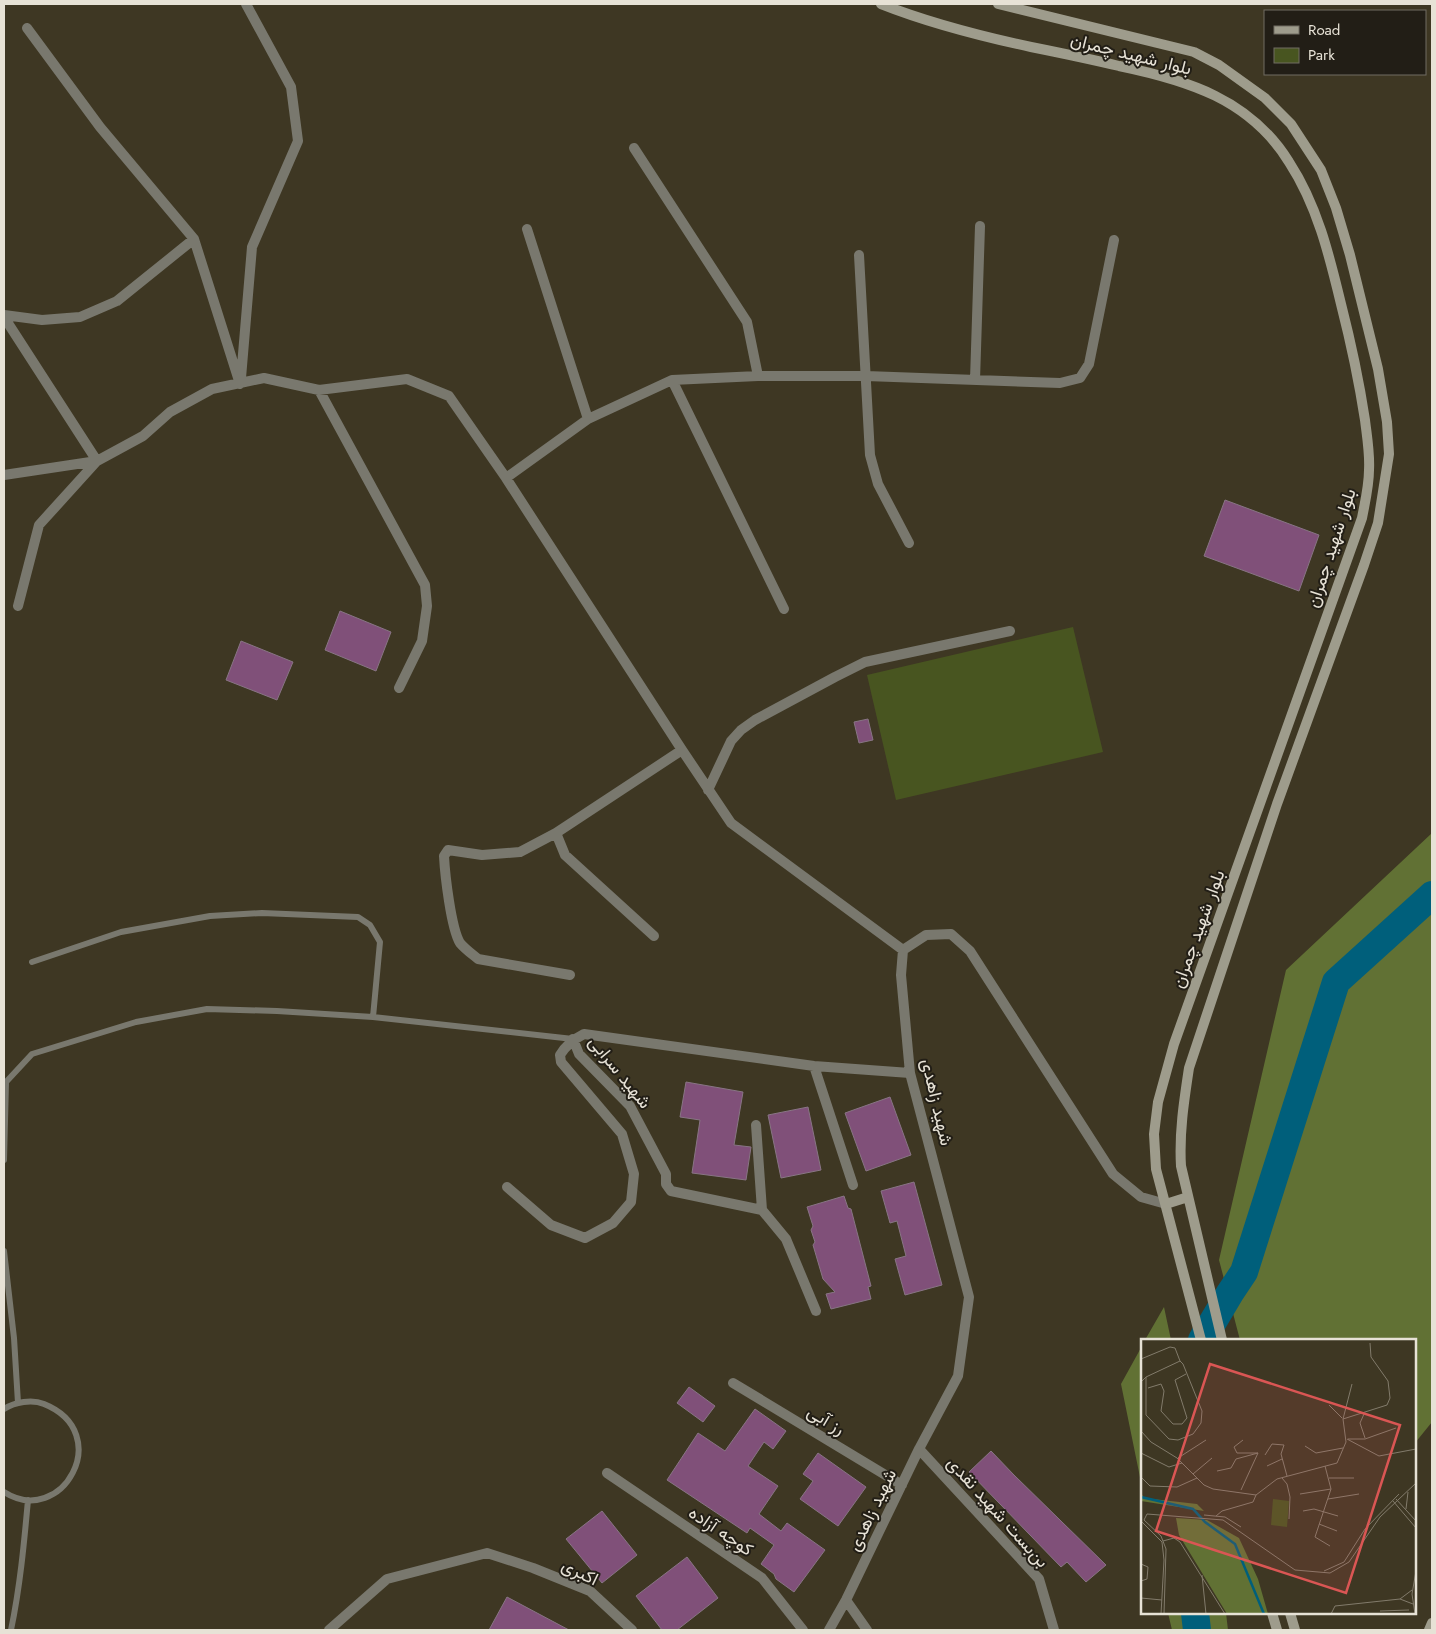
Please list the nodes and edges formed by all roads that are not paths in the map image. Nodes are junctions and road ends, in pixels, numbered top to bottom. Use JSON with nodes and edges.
{"nodes":[{"id":1,"x":246,"y":4,"type":"edge"},
{"id":2,"x":881,"y":4,"type":"edge"},
{"id":3,"x":998,"y":4,"type":"edge"},
{"id":4,"x":27,"y":28,"type":"dead end"},
{"id":5,"x":634,"y":148,"type":"dead end"},
{"id":6,"x":980,"y":226,"type":"dead end"},
{"id":7,"x":526,"y":229,"type":"dead end"},
{"id":8,"x":194,"y":239,"type":"junction"},
{"id":9,"x":1114,"y":240,"type":"dead end"},
{"id":10,"x":859,"y":255,"type":"dead end"},
{"id":11,"x":4,"y":316,"type":"edge"},
{"id":12,"x":758,"y":376,"type":"junction"},
{"id":13,"x":866,"y":376,"type":"junction"},
{"id":14,"x":672,"y":380,"type":"junction"},
{"id":15,"x":975,"y":380,"type":"junction"},
{"id":16,"x":240,"y":384,"type":"junction"},
{"id":17,"x":319,"y":390,"type":"junction"},
{"id":18,"x":588,"y":419,"type":"junction"},
{"id":19,"x":97,"y":461,"type":"junction"},
{"id":20,"x":4,"y":475,"type":"edge"},
{"id":21,"x":506,"y":478,"type":"junction"},
{"id":22,"x":909,"y":543,"type":"dead end"},
{"id":23,"x":18,"y":606,"type":"dead end"},
{"id":24,"x":784,"y":609,"type":"dead end"},
{"id":25,"x":1010,"y":631,"type":"dead end"},
{"id":26,"x":400,"y":688,"type":"dead end"},
{"id":27,"x":682,"y":750,"type":"junction"},
{"id":28,"x":708,"y":790,"type":"junction"},
{"id":29,"x":556,"y":833,"type":"junction"},
{"id":30,"x":654,"y":936,"type":"dead end"},
{"id":31,"x":903,"y":950,"type":"junction"},
{"id":32,"x":32,"y":962,"type":"dead end"},
{"id":33,"x":570,"y":975,"type":"dead end"},
{"id":34,"x":373,"y":1017,"type":"junction"},
{"id":35,"x":573,"y":1039,"type":"junction"},
{"id":36,"x":814,"y":1066,"type":"junction"},
{"id":37,"x":910,"y":1072,"type":"junction"},
{"id":38,"x":756,"y":1125,"type":"dead end"},
{"id":39,"x":4,"y":1160,"type":"edge"},
{"id":40,"x":853,"y":1184,"type":"dead end"},
{"id":41,"x":508,"y":1187,"type":"dead end"},
{"id":42,"x":1188,"y":1198,"type":"junction"},
{"id":43,"x":1166,"y":1204,"type":"junction"},
{"id":44,"x":762,"y":1210,"type":"junction"},
{"id":45,"x":4,"y":1251,"type":"edge"},
{"id":46,"x":816,"y":1311,"type":"dead end"},
{"id":47,"x":1201,"y":1339,"type":"edge"},
{"id":48,"x":1222,"y":1339,"type":"edge"},
{"id":49,"x":733,"y":1383,"type":"dead end"},
{"id":50,"x":18,"y":1403,"type":"junction"},
{"id":51,"x":4,"y":1409,"type":"edge"},
{"id":52,"x":919,"y":1450,"type":"junction"},
{"id":53,"x":607,"y":1474,"type":"dead end"},
{"id":54,"x":902,"y":1485,"type":"junction"},
{"id":55,"x":4,"y":1492,"type":"edge"},
{"id":56,"x":28,"y":1500,"type":"junction"},
{"id":57,"x":846,"y":1600,"type":"junction"},
{"id":58,"x":1272,"y":1614,"type":"edge"},
{"id":59,"x":1290,"y":1614,"type":"edge"},
{"id":60,"x":1432,"y":1623,"type":"edge"},
{"id":61,"x":11,"y":1630,"type":"edge"},
{"id":62,"x":329,"y":1630,"type":"edge"},
{"id":63,"x":632,"y":1630,"type":"edge"},
{"id":64,"x":803,"y":1630,"type":"edge"},
{"id":65,"x":829,"y":1630,"type":"edge"},
{"id":66,"x":867,"y":1630,"type":"edge"},
{"id":67,"x":1054,"y":1630,"type":"edge"},
{"id":68,"x":1277,"y":1630,"type":"edge"},
{"id":69,"x":1295,"y":1630,"type":"edge"},
{"id":70,"x":1429,"y":1630,"type":"edge"}],
"edges":[{"from":1,"to":16,"type":"street"},
{"from":2,"to":43,"type":"main road","name":"بلوار شهید چمران"},
{"from":3,"to":42,"type":"main road","name":"بلوار شهید چمران"},
{"from":4,"to":8,"type":"street"},
{"from":5,"to":12,"type":"street"},
{"from":6,"to":15,"type":"street"},
{"from":7,"to":18,"type":"street"},
{"from":8,"to":11,"type":"street"},
{"from":8,"to":16,"type":"street"},
{"from":9,"to":15,"type":"street"},
{"from":10,"to":13,"type":"street"},
{"from":11,"to":19,"type":"street"},
{"from":12,"to":13,"type":"street"},
{"from":12,"to":14,"type":"street"},
{"from":13,"to":15,"type":"street"},
{"from":13,"to":22,"type":"street"},
{"from":14,"to":18,"type":"street"},
{"from":14,"to":24,"type":"street"},
{"from":16,"to":17,"type":"street"},
{"from":16,"to":19,"type":"street"},
{"from":17,"to":21,"type":"street"},
{"from":17,"to":26,"type":"street"},
{"from":18,"to":21,"type":"street"},
{"from":19,"to":20,"type":"street"},
{"from":19,"to":23,"type":"street"},
{"from":21,"to":27,"type":"street"},
{"from":25,"to":28,"type":"street"},
{"from":27,"to":28,"type":"street"},
{"from":27,"to":29,"type":"street"},
{"from":28,"to":31,"type":"street"},
{"from":29,"to":30,"type":"street"},
{"from":29,"to":33,"type":"street"},
{"from":31,"to":37,"type":"street","name":"شهید زاهدی"},
{"from":31,"to":43,"type":"street"},
{"from":32,"to":34,"type":"lane"},
{"from":34,"to":35,"type":"lane"},
{"from":34,"to":39,"type":"lane"},
{"from":35,"to":36,"type":"street","name":"شهید سرابی"},
{"from":35,"to":41,"type":"street"},
{"from":35,"to":44,"type":"street","name":"شهید سرابی"},
{"from":36,"to":37,"type":"street","name":"شهید سرابی"},
{"from":36,"to":40,"type":"street"},
{"from":37,"to":52,"type":"street","name":"شهید زاهدی"},
{"from":38,"to":44,"type":"street"},
{"from":42,"to":43,"type":"main road"},
{"from":42,"to":48,"type":"main road","name":"بلوار شهید چمران"},
{"from":43,"to":47,"type":"main road","name":"بلوار شهید چمران"},
{"from":44,"to":46,"type":"street"},
{"from":45,"to":50,"type":"lane"},
{"from":49,"to":54,"type":"street","name":"رز آبی"},
{"from":50,"to":51,"type":"lane"},
{"from":50,"to":56,"type":"lane"},
{"from":52,"to":54,"type":"street","name":"شهید زاهدی"},
{"from":52,"to":67,"type":"street","name":"بن‌بست شهید نقدی"},
{"from":53,"to":64,"type":"street","name":"کوچه آزاده"},
{"from":54,"to":57,"type":"street","name":"شهید زاهدی"},
{"from":55,"to":56,"type":"lane"},
{"from":56,"to":61,"type":"lane"},
{"from":57,"to":65,"type":"street","name":"شهید زاهدی"},
{"from":57,"to":66,"type":"street"},
{"from":58,"to":68,"type":"main road"},
{"from":59,"to":69,"type":"main road"},
{"from":60,"to":70,"type":"main road"},
{"from":62,"to":63,"type":"street","name":"اکبری"}]}
